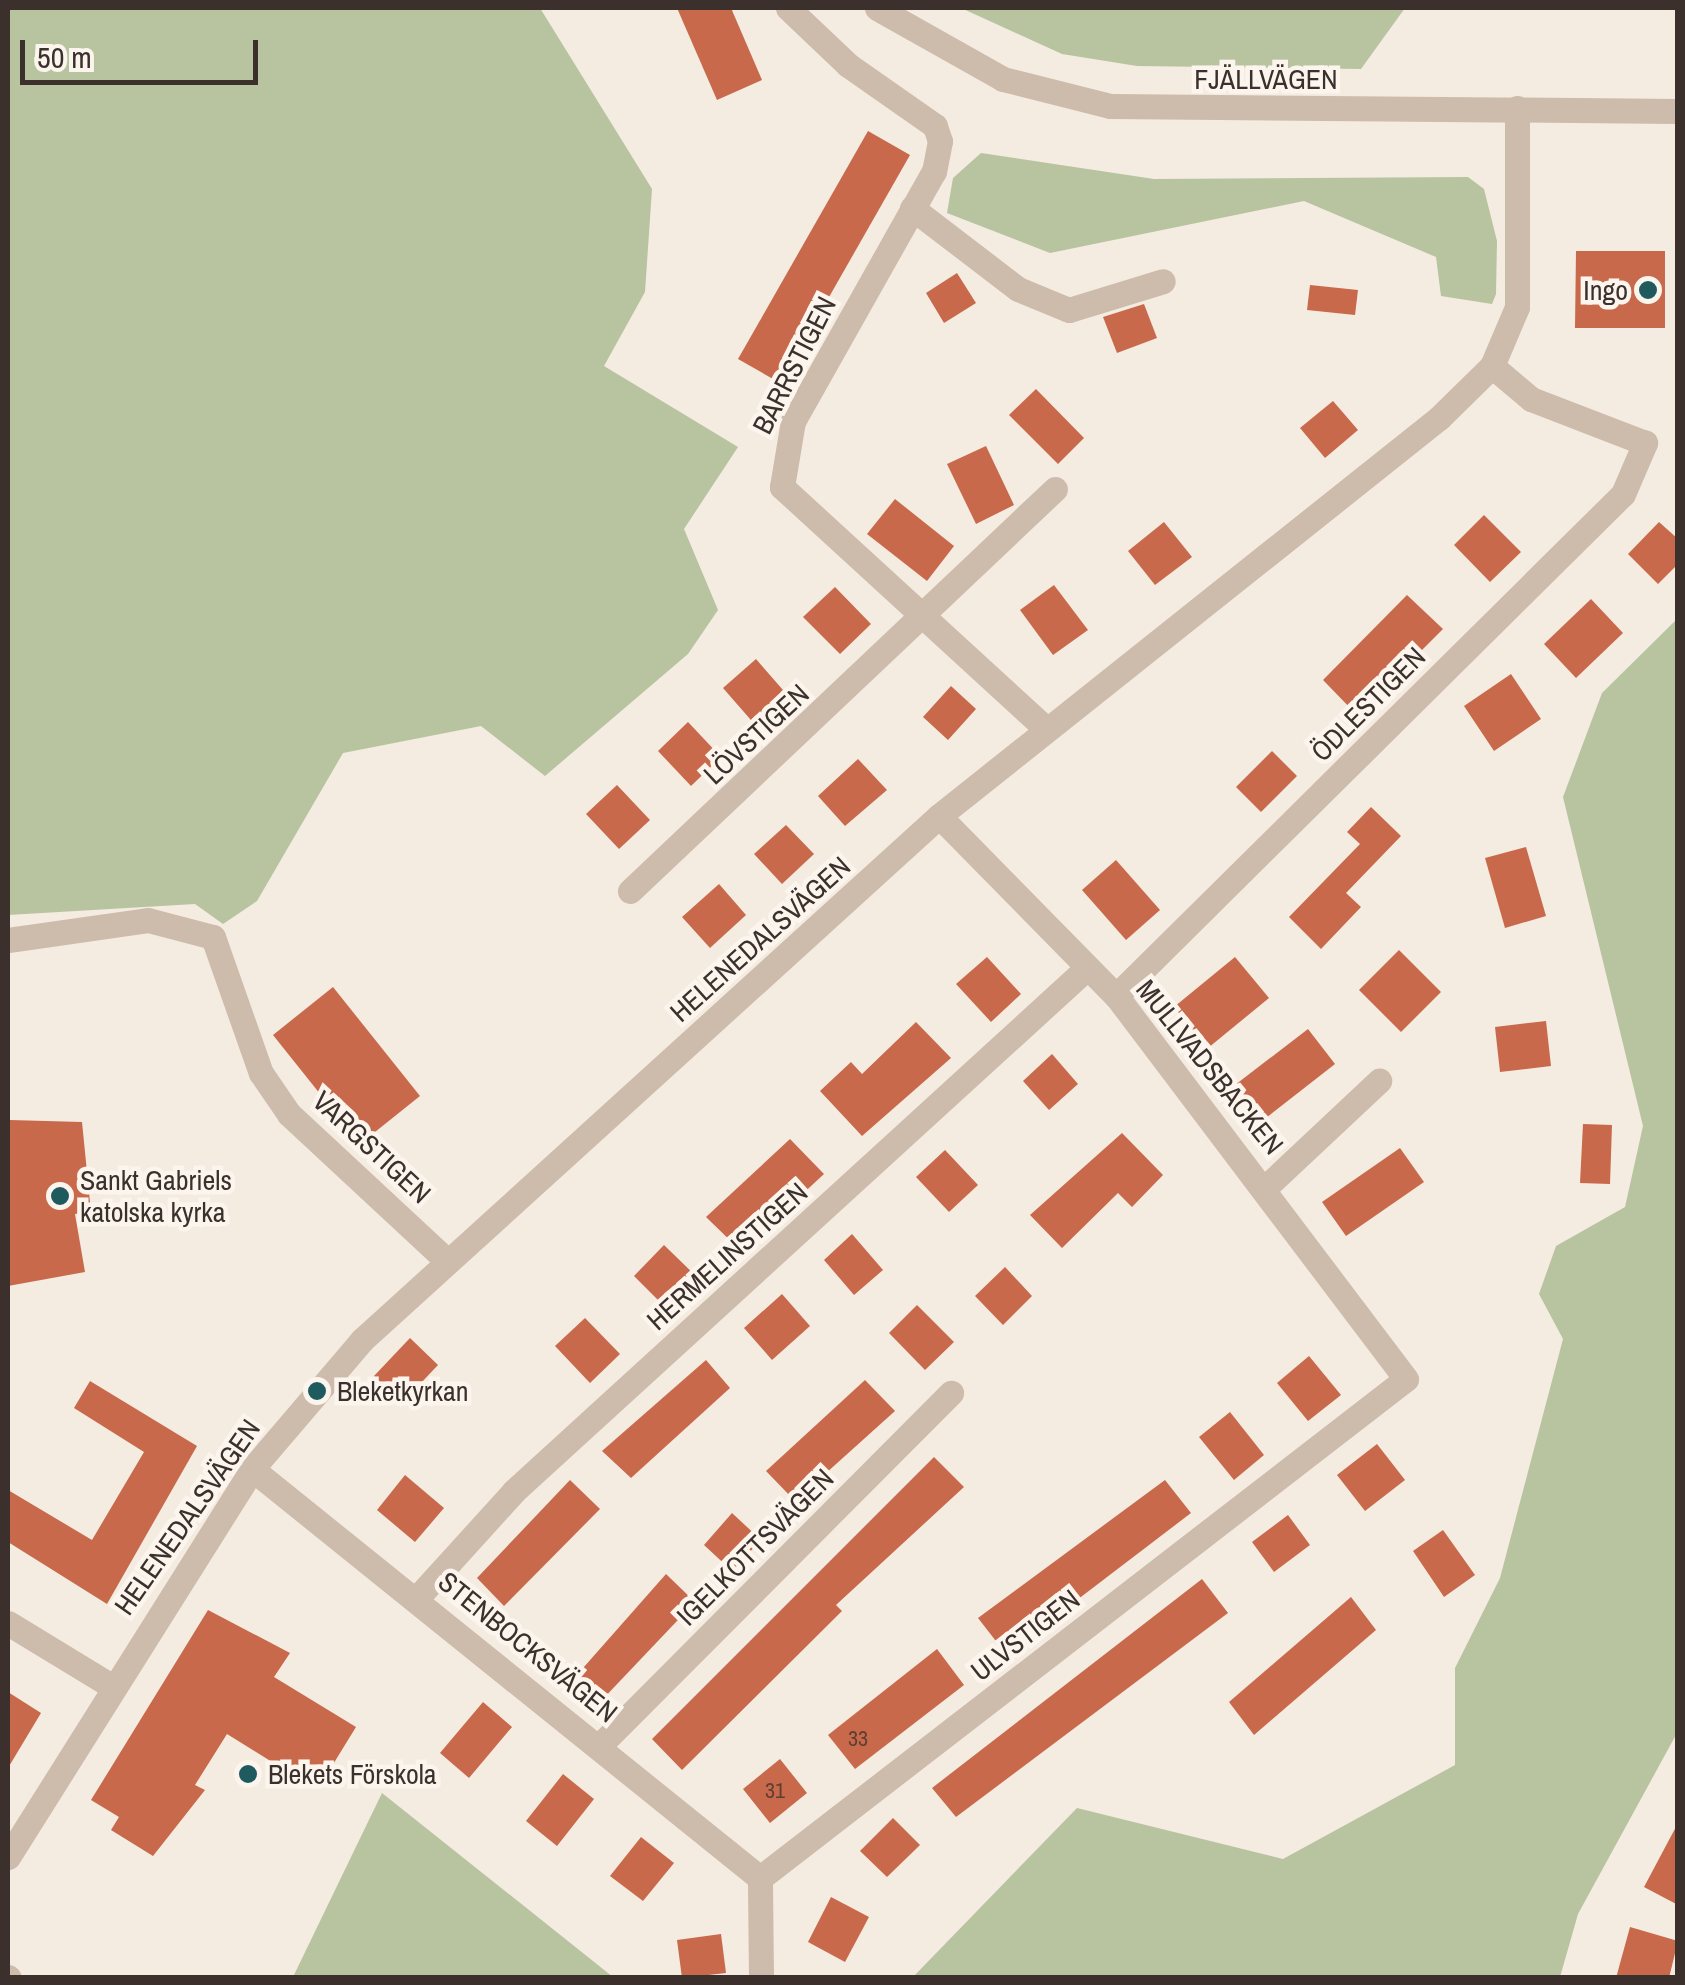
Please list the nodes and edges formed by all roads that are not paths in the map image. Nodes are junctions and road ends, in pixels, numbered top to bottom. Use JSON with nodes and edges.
{"nodes":[{"id":1,"x":788,"y":8,"type":"edge"},
{"id":2,"x":877,"y":8,"type":"edge"},
{"id":3,"x":1517,"y":108,"type":"junction"},
{"id":4,"x":1678,"y":111,"type":"edge"},
{"id":5,"x":912,"y":208,"type":"junction"},
{"id":6,"x":1164,"y":281,"type":"dead end"},
{"id":7,"x":1492,"y":366,"type":"junction"},
{"id":8,"x":1055,"y":490,"type":"dead end"},
{"id":9,"x":924,"y":621,"type":"junction"},
{"id":10,"x":1044,"y":727,"type":"junction"},
{"id":11,"x":939,"y":816,"type":"junction"},
{"id":12,"x":630,"y":892,"type":"dead end"},
{"id":13,"x":8,"y":940,"type":"edge"},
{"id":14,"x":1086,"y":968,"type":"junction"},
{"id":15,"x":1116,"y":996,"type":"junction"},
{"id":16,"x":1379,"y":1081,"type":"dead end"},
{"id":17,"x":1266,"y":1186,"type":"junction"},
{"id":18,"x":445,"y":1259,"type":"junction"},
{"id":19,"x":1406,"y":1379,"type":"joint"},
{"id":20,"x":951,"y":1393,"type":"dead end"},
{"id":21,"x":252,"y":1469,"type":"junction"},
{"id":22,"x":418,"y":1597,"type":"junction"},
{"id":23,"x":8,"y":1623,"type":"edge"},
{"id":24,"x":110,"y":1685,"type":"junction"},
{"id":25,"x":601,"y":1744,"type":"junction"},
{"id":26,"x":8,"y":1857,"type":"edge"},
{"id":27,"x":760,"y":1878,"type":"junction"},
{"id":28,"x":761,"y":1978,"type":"edge"}],
"edges":[{"from":1,"to":5,"type":"street","name":"BARRSTIGEN"},
{"from":2,"to":3,"type":"street","name":"FJÄLLVÄGEN"},
{"from":3,"to":4,"type":"street","name":"FJÄLLVÄGEN"},
{"from":3,"to":7,"type":"street","name":"HELENEDALSVÄGEN"},
{"from":5,"to":6,"type":"street"},
{"from":5,"to":9,"type":"street","name":"BARRSTIGEN"},
{"from":7,"to":10,"type":"street","name":"HELENEDALSVÄGEN"},
{"from":7,"to":15,"type":"street","name":"ÖDLESTIGEN"},
{"from":8,"to":9,"type":"street"},
{"from":9,"to":10,"type":"street","name":"BARRSTIGEN"},
{"from":9,"to":12,"type":"street","name":"LÖVSTIGEN"},
{"from":10,"to":11,"type":"street","name":"HELENEDALSVÄGEN"},
{"from":11,"to":14,"type":"street","name":"MULLVADSBACKEN"},
{"from":11,"to":18,"type":"street","name":"HELENEDALSVÄGEN"},
{"from":13,"to":18,"type":"street","name":"VARGSTIGEN"},
{"from":14,"to":15,"type":"street","name":"MULLVADSBACKEN"},
{"from":14,"to":22,"type":"street","name":"HERMELINSTIGEN"},
{"from":15,"to":17,"type":"street","name":"MULLVADSBACKEN"},
{"from":16,"to":17,"type":"street"},
{"from":17,"to":19,"type":"street","name":"MULLVADSBACKEN"},
{"from":18,"to":21,"type":"street","name":"HELENEDALSVÄGEN"},
{"from":19,"to":27,"type":"street","name":"ULVSTIGEN"},
{"from":20,"to":25,"type":"street","name":"IGELKOTTSVÄGEN"},
{"from":21,"to":22,"type":"street","name":"STENBOCKSVÄGEN"},
{"from":21,"to":24,"type":"street","name":"HELENEDALSVÄGEN"},
{"from":22,"to":25,"type":"street","name":"STENBOCKSVÄGEN"},
{"from":23,"to":24,"type":"street"},
{"from":24,"to":26,"type":"street","name":"HELENEDALSVÄGEN"},
{"from":25,"to":27,"type":"street","name":"STENBOCKSVÄGEN"},
{"from":27,"to":28,"type":"street"}]}
